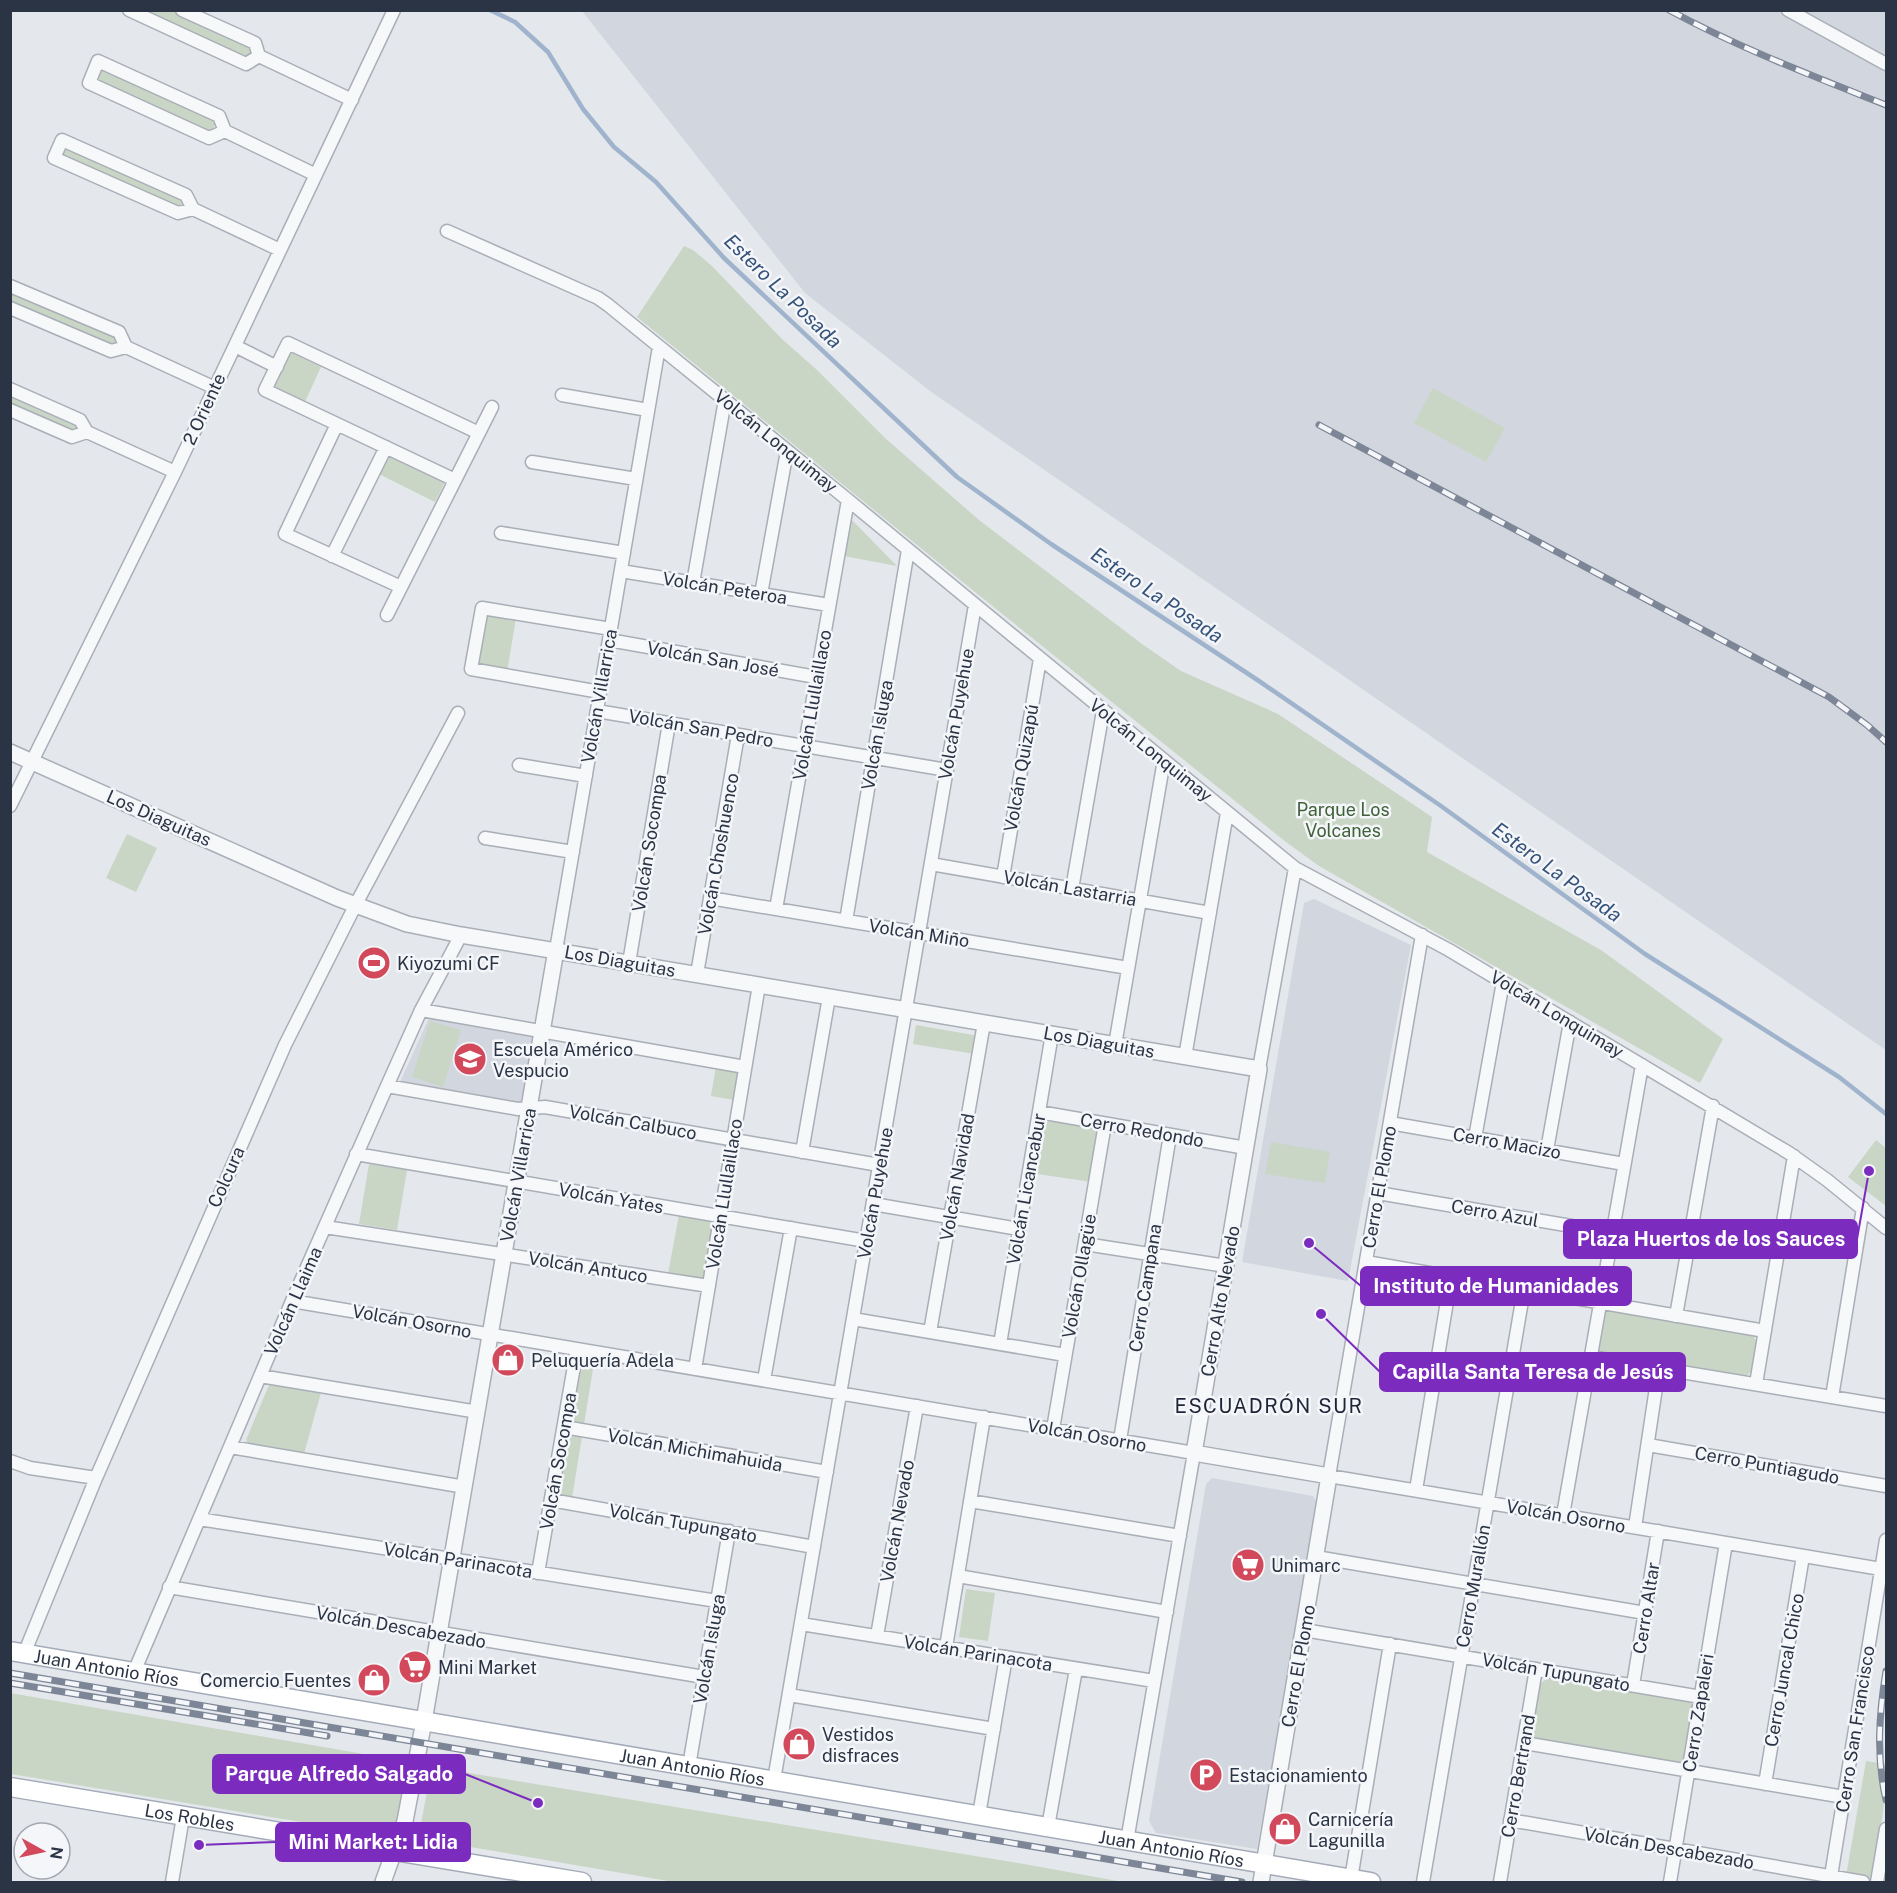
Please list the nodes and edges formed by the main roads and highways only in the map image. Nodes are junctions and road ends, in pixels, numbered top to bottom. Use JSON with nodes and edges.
{"nodes":[{"id":1,"x":17,"y":1652,"type":"edge"},
{"id":2,"x":10,"y":1787,"type":"edge"},
{"id":3,"x":582,"y":1882,"type":"edge"},
{"id":4,"x":1371,"y":1882,"type":"edge"}],
"edges":[{"from":1,"to":4,"type":"main road","name":"Juan Antonio Ríos"},
{"from":2,"to":3,"type":"main road","name":"Los Robles"}]}
